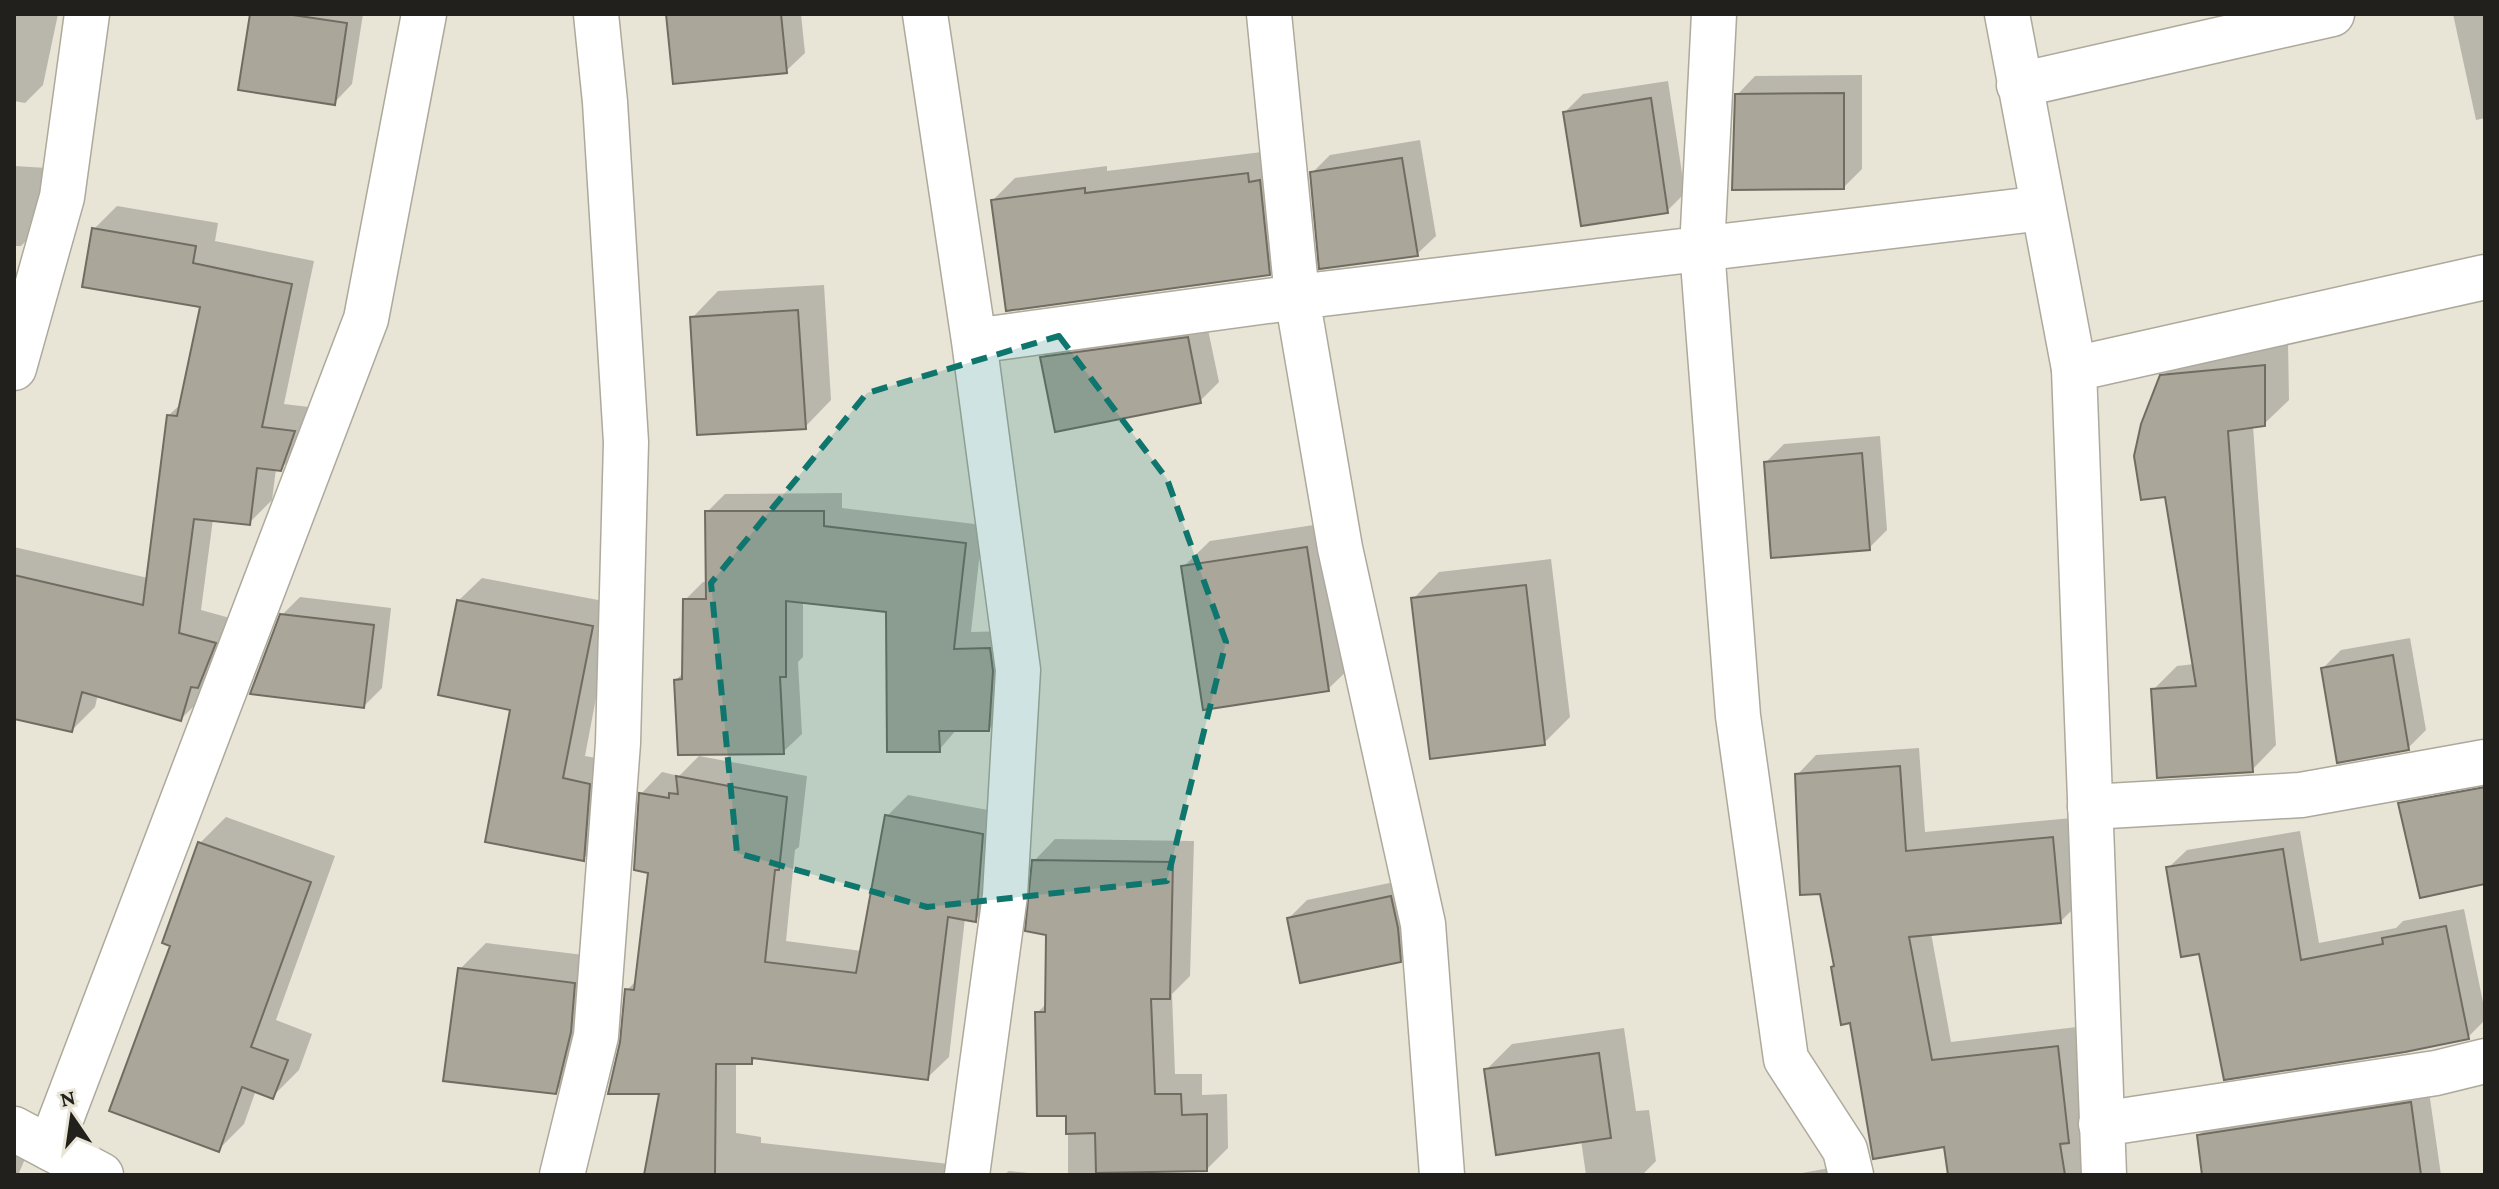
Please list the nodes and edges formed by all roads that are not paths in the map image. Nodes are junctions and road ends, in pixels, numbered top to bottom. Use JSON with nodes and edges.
{"nodes":[{"id":1,"x":87,"y":14,"type":"edge"},
{"id":2,"x":424,"y":14,"type":"edge"},
{"id":3,"x":596,"y":14,"type":"edge"},
{"id":4,"x":925,"y":14,"type":"edge"},
{"id":5,"x":1269,"y":14,"type":"edge"},
{"id":6,"x":1714,"y":14,"type":"edge"},
{"id":7,"x":2007,"y":14,"type":"edge"},
{"id":8,"x":2332,"y":14,"type":"edge"},
{"id":9,"x":2019,"y":85,"type":"junction"},
{"id":10,"x":2043,"y":208,"type":"junction"},
{"id":11,"x":1702,"y":249,"type":"junction"},
{"id":12,"x":2485,"y":277,"type":"edge"},
{"id":13,"x":1297,"y":297,"type":"junction"},
{"id":14,"x":974,"y":341,"type":"junction"},
{"id":15,"x":14,"y":368,"type":"edge"},
{"id":16,"x":2074,"y":369,"type":"junction"},
{"id":17,"x":2485,"y":762,"type":"edge"},
{"id":18,"x":2090,"y":807,"type":"junction"},
{"id":19,"x":2485,"y":1061,"type":"edge"},
{"id":20,"x":2101,"y":1124,"type":"junction"},
{"id":21,"x":32,"y":1139,"type":"edge"},
{"id":22,"x":101,"y":1175,"type":"edge"},
{"id":23,"x":562,"y":1175,"type":"edge"},
{"id":24,"x":967,"y":1175,"type":"edge"},
{"id":25,"x":1442,"y":1175,"type":"edge"},
{"id":26,"x":1851,"y":1175,"type":"edge"},
{"id":27,"x":2104,"y":1175,"type":"edge"}],
"edges":[{"from":1,"to":15,"type":"street"},
{"from":2,"to":21,"type":"street"},
{"from":3,"to":23,"type":"street"},
{"from":4,"to":14,"type":"street"},
{"from":5,"to":13,"type":"street"},
{"from":6,"to":11,"type":"street"},
{"from":7,"to":9,"type":"street"},
{"from":8,"to":9,"type":"street"},
{"from":9,"to":10,"type":"street"},
{"from":10,"to":11,"type":"street"},
{"from":10,"to":16,"type":"street"},
{"from":11,"to":13,"type":"street"},
{"from":11,"to":26,"type":"street"},
{"from":12,"to":16,"type":"street"},
{"from":13,"to":14,"type":"street"},
{"from":13,"to":25,"type":"street"},
{"from":14,"to":24,"type":"street"},
{"from":16,"to":18,"type":"street"},
{"from":17,"to":18,"type":"street"},
{"from":18,"to":20,"type":"street"},
{"from":19,"to":20,"type":"street"},
{"from":20,"to":27,"type":"street"},
{"from":21,"to":22,"type":"street"}]}
